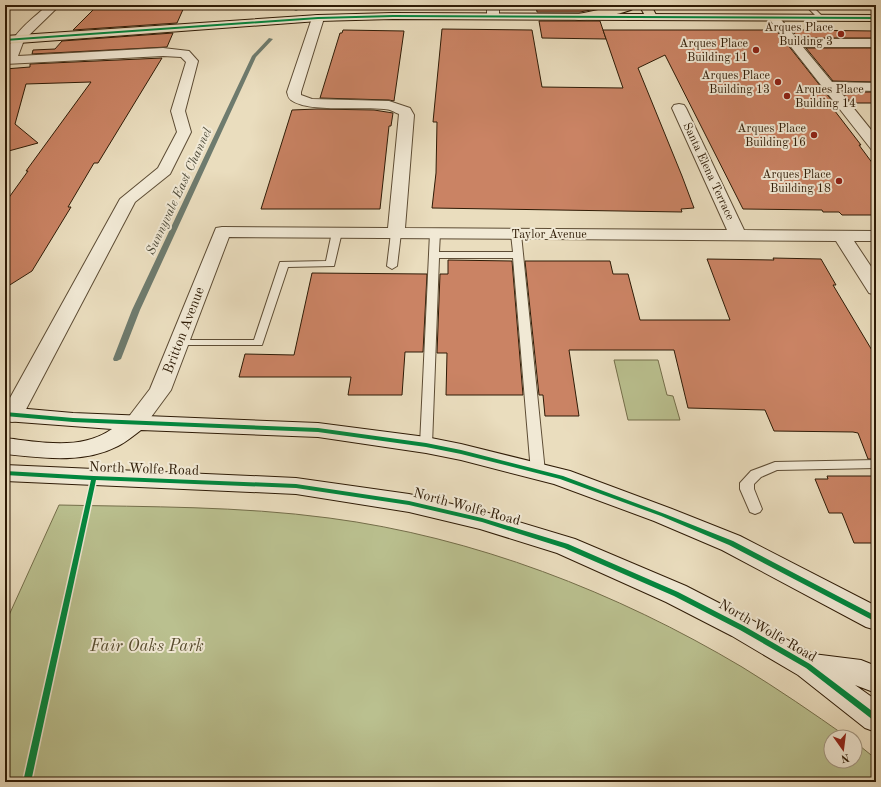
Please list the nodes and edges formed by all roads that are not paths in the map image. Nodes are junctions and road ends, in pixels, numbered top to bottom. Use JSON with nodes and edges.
{"nodes":[{"id":1,"x":54,"y":5,"type":"edge"},
{"id":2,"x":633,"y":5,"type":"edge"},
{"id":3,"x":645,"y":5,"type":"edge"},
{"id":4,"x":712,"y":5,"type":"edge"},
{"id":5,"x":755,"y":5,"type":"edge"},
{"id":6,"x":793,"y":5,"type":"edge"},
{"id":7,"x":808,"y":5,"type":"edge"},
{"id":8,"x":493,"y":11,"type":"edge"},
{"id":9,"x":579,"y":17,"type":"junction"},
{"id":10,"x":651,"y":17,"type":"junction"},
{"id":11,"x":318,"y":18,"type":"junction"},
{"id":12,"x":770,"y":18,"type":"junction"},
{"id":13,"x":876,"y":18,"type":"edge"},
{"id":14,"x":822,"y":19,"type":"junction"},
{"id":15,"x":18,"y":39,"type":"junction"},
{"id":16,"x":5,"y":40,"type":"edge"},
{"id":17,"x":794,"y":43,"type":"junction"},
{"id":18,"x":876,"y":43,"type":"edge"},
{"id":19,"x":8,"y":60,"type":"edge"},
{"id":20,"x":828,"y":86,"type":"junction"},
{"id":21,"x":876,"y":87,"type":"edge"},
{"id":22,"x":680,"y":108,"type":"dead end"},
{"id":23,"x":876,"y":146,"type":"edge"},
{"id":24,"x":222,"y":232,"type":"joint"},
{"id":25,"x":337,"y":232,"type":"junction"},
{"id":26,"x":396,"y":233,"type":"junction"},
{"id":27,"x":434,"y":233,"type":"junction"},
{"id":28,"x":516,"y":234,"type":"junction"},
{"id":29,"x":738,"y":235,"type":"junction"},
{"id":30,"x":842,"y":236,"type":"junction"},
{"id":31,"x":876,"y":236,"type":"edge"},
{"id":32,"x":434,"y":255,"type":"junction"},
{"id":33,"x":518,"y":255,"type":"junction"},
{"id":34,"x":392,"y":266,"type":"dead end"},
{"id":35,"x":876,"y":289,"type":"edge"},
{"id":36,"x":179,"y":343,"type":"junction"},
{"id":37,"x":9,"y":414,"type":"edge"},
{"id":38,"x":136,"y":423,"type":"junction"},
{"id":39,"x":426,"y":445,"type":"junction"},
{"id":40,"x":5,"y":446,"type":"edge"},
{"id":41,"x":876,"y":464,"type":"edge"},
{"id":42,"x":538,"y":472,"type":"junction"},
{"id":43,"x":5,"y":473,"type":"edge"},
{"id":44,"x":755,"y":509,"type":"dead end"},
{"id":45,"x":876,"y":619,"type":"edge"},
{"id":46,"x":808,"y":666,"type":"junction"},
{"id":47,"x":876,"y":680,"type":"edge"},
{"id":48,"x":876,"y":718,"type":"edge"}],
"edges":[{"from":1,"to":15,"type":"street"},
{"from":2,"to":9,"type":"main road"},
{"from":3,"to":10,"type":"main road"},
{"from":4,"to":5,"type":"lane"},
{"from":5,"to":6,"type":"lane"},
{"from":5,"to":12,"type":"lane"},
{"from":7,"to":14,"type":"lane"},
{"from":8,"to":9,"type":"main road"},
{"from":8,"to":11,"type":"main road"},
{"from":9,"to":10,"type":"main road"},
{"from":10,"to":12,"type":"main road"},
{"from":11,"to":15,"type":"main road"},
{"from":11,"to":26,"type":"street"},
{"from":12,"to":14,"type":"main road"},
{"from":12,"to":17,"type":"street"},
{"from":13,"to":14,"type":"main road"},
{"from":15,"to":16,"type":"main road"},
{"from":15,"to":19,"type":"street"},
{"from":17,"to":18,"type":"street"},
{"from":17,"to":20,"type":"street"},
{"from":19,"to":37,"type":"street"},
{"from":20,"to":21,"type":"street"},
{"from":20,"to":23,"type":"street"},
{"from":22,"to":29,"type":"street","name":"Santa Elena Terrace"},
{"from":24,"to":25,"type":"street","name":"Taylor Avenue"},
{"from":24,"to":36,"type":"street","name":"Britton Avenue"},
{"from":25,"to":26,"type":"street","name":"Taylor Avenue"},
{"from":25,"to":36,"type":"lane"},
{"from":26,"to":27,"type":"street","name":"Taylor Avenue"},
{"from":26,"to":34,"type":"lane"},
{"from":27,"to":28,"type":"street","name":"Taylor Avenue"},
{"from":27,"to":32,"type":"lane"},
{"from":28,"to":29,"type":"street","name":"Taylor Avenue"},
{"from":28,"to":33,"type":"lane"},
{"from":29,"to":30,"type":"street","name":"Taylor Avenue"},
{"from":30,"to":31,"type":"street","name":"Taylor Avenue"},
{"from":30,"to":35,"type":"street"},
{"from":32,"to":33,"type":"lane"},
{"from":32,"to":39,"type":"lane"},
{"from":33,"to":42,"type":"lane"},
{"from":36,"to":38,"type":"street","name":"Britton Avenue"},
{"from":37,"to":38,"type":"street"},
{"from":38,"to":39,"type":"street"},
{"from":38,"to":40,"type":"street"},
{"from":39,"to":42,"type":"street"},
{"from":41,"to":44,"type":"lane"},
{"from":42,"to":45,"type":"street"},
{"from":43,"to":46,"type":"street","name":"North Wolfe Road"},
{"from":46,"to":47,"type":"street"},
{"from":46,"to":48,"type":"street","name":"North Wolfe Road"}]}
